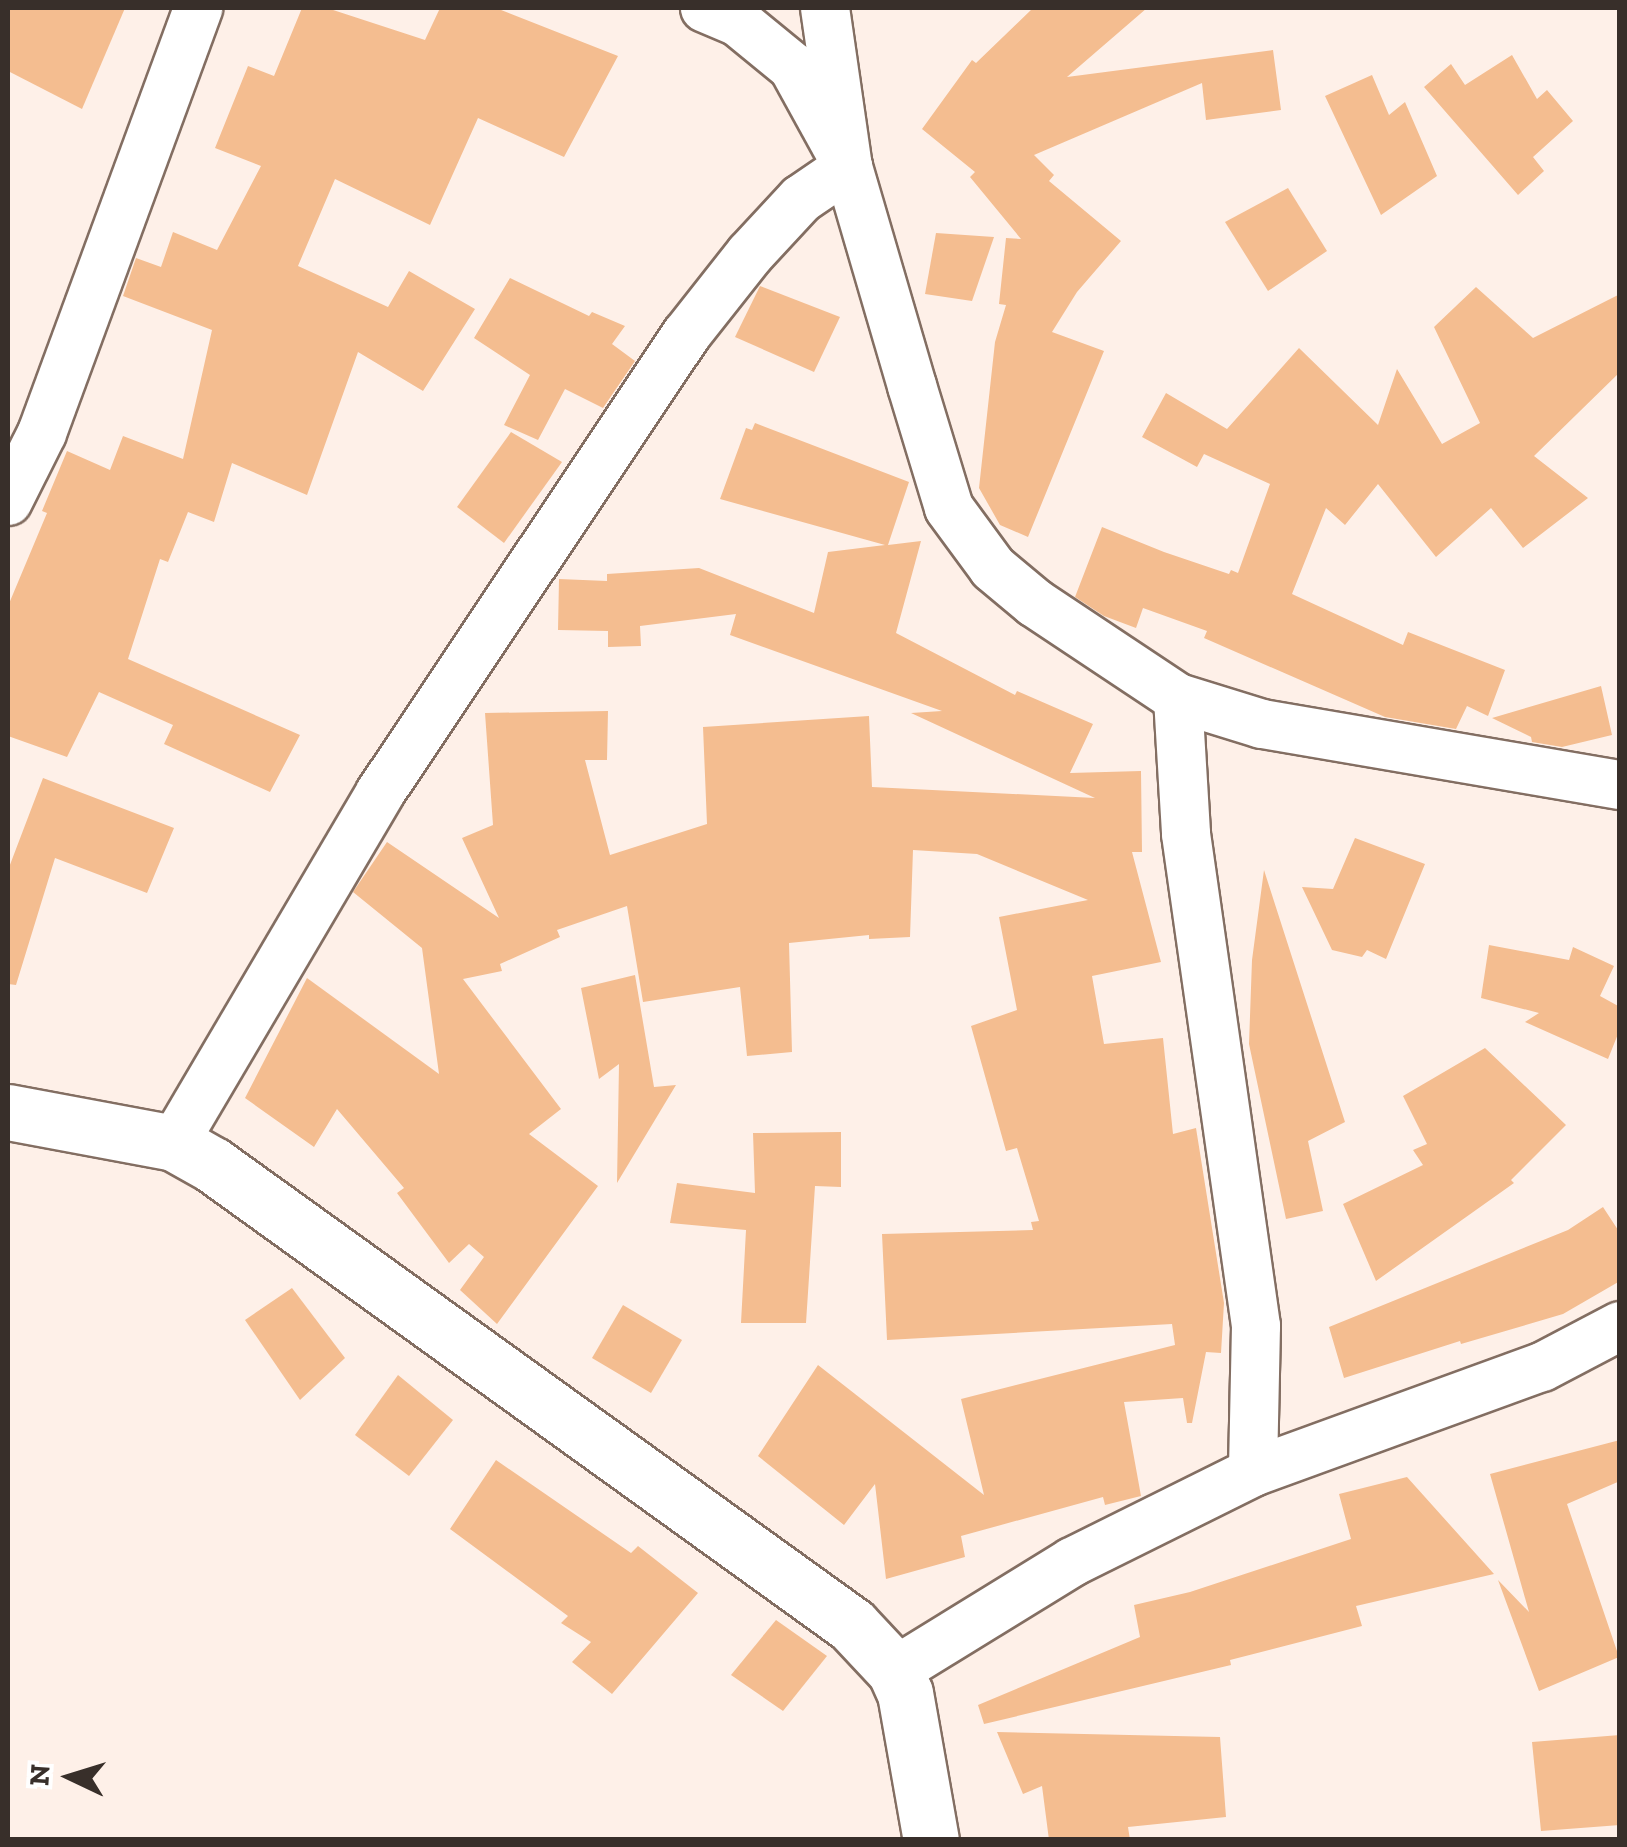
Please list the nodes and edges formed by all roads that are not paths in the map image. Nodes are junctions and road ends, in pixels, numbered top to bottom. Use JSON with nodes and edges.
{"nodes":[{"id":1,"x":198,"y":8,"type":"edge"},
{"id":2,"x":705,"y":8,"type":"edge"},
{"id":3,"x":825,"y":8,"type":"edge"},
{"id":4,"x":848,"y":167,"type":"junction"},
{"id":5,"x":8,"y":500,"type":"edge"},
{"id":6,"x":1178,"y":698,"type":"junction"},
{"id":7,"x":1620,"y":785,"type":"edge"},
{"id":8,"x":8,"y":1112,"type":"edge"},
{"id":9,"x":174,"y":1144,"type":"junction"},
{"id":10,"x":1620,"y":1326,"type":"edge"},
{"id":11,"x":1253,"y":1472,"type":"junction"},
{"id":12,"x":895,"y":1672,"type":"junction"},
{"id":13,"x":932,"y":1840,"type":"edge"}],
"edges":[{"from":1,"to":5,"type":"street"},
{"from":2,"to":4,"type":"street"},
{"from":3,"to":4,"type":"street"},
{"from":4,"to":6,"type":"street"},
{"from":4,"to":9,"type":"street"},
{"from":6,"to":7,"type":"street"},
{"from":6,"to":11,"type":"street"},
{"from":8,"to":9,"type":"street"},
{"from":9,"to":12,"type":"street"},
{"from":10,"to":11,"type":"street"},
{"from":11,"to":12,"type":"street"},
{"from":12,"to":13,"type":"street"}]}
